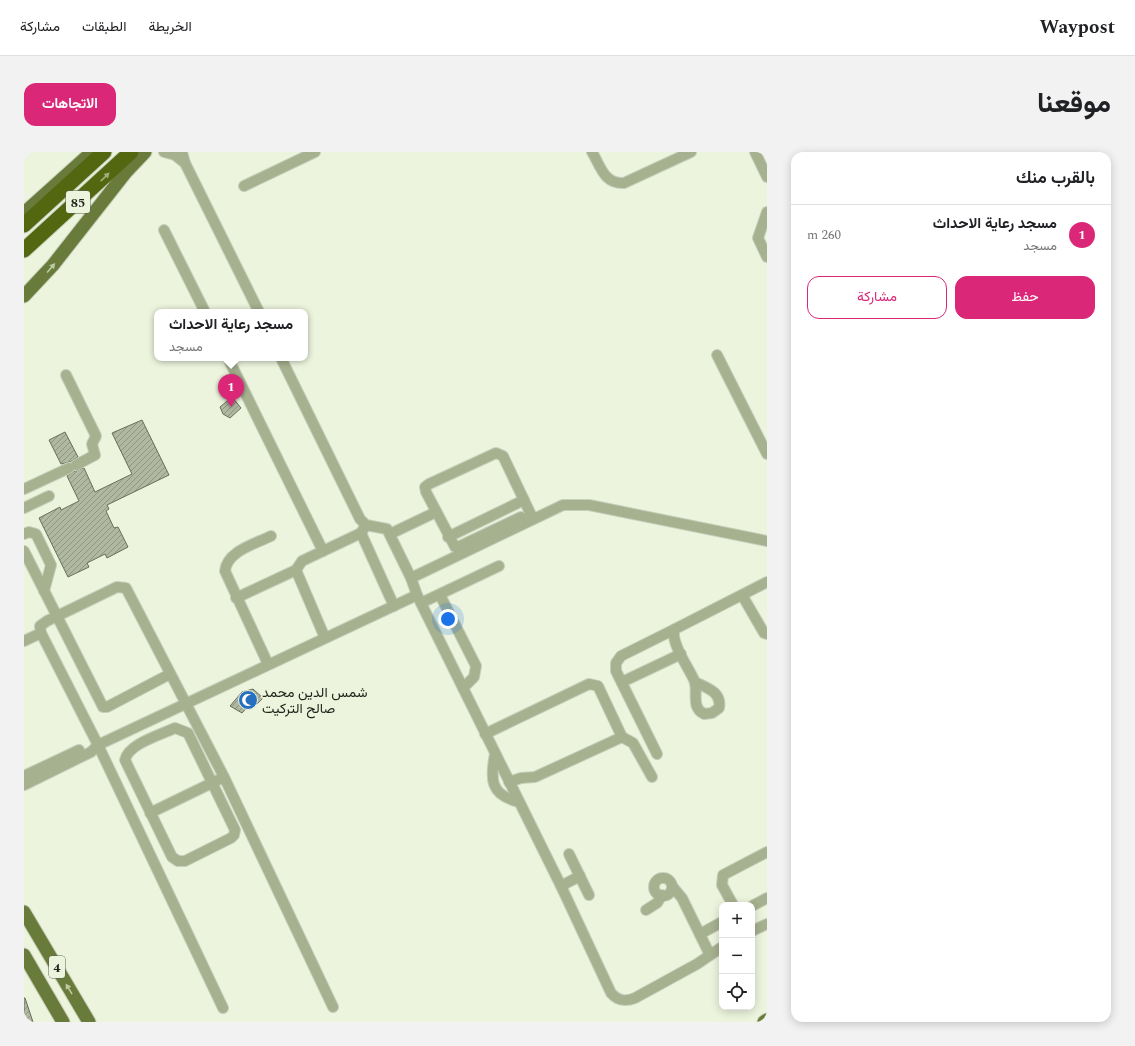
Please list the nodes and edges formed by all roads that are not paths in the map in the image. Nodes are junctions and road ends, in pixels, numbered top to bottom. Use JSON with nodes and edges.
{"nodes":[{"id":1,"x":92,"y":152,"type":"edge"},
{"id":2,"x":104,"y":152,"type":"edge"},
{"id":3,"x":158,"y":152,"type":"edge"},
{"id":4,"x":164,"y":152,"type":"edge"},
{"id":5,"x":182,"y":152,"type":"edge"},
{"id":6,"x":315,"y":152,"type":"edge"},
{"id":7,"x":592,"y":152,"type":"edge"},
{"id":8,"x":691,"y":152,"type":"edge"},
{"id":9,"x":755,"y":152,"type":"edge"},
{"id":10,"x":137,"y":155,"type":"edge"},
{"id":11,"x":185,"y":163,"type":"junction"},
{"id":12,"x":767,"y":177,"type":"edge"},
{"id":13,"x":244,"y":186,"type":"dead end"},
{"id":14,"x":767,"y":212,"type":"edge"},
{"id":15,"x":24,"y":213,"type":"edge"},
{"id":16,"x":24,"y":224,"type":"edge"},
{"id":17,"x":164,"y":230,"type":"dead end"},
{"id":18,"x":24,"y":250,"type":"edge"},
{"id":19,"x":767,"y":258,"type":"edge"},
{"id":20,"x":24,"y":296,"type":"edge"},
{"id":21,"x":204,"y":309,"type":"edge"},
{"id":22,"x":257,"y":309,"type":"edge"},
{"id":23,"x":717,"y":355,"type":"dead end"},
{"id":24,"x":229,"y":361,"type":"edge"},
{"id":25,"x":282,"y":361,"type":"edge"},
{"id":26,"x":66,"y":375,"type":"dead end"},
{"id":27,"x":767,"y":454,"type":"edge"},
{"id":28,"x":24,"y":489,"type":"edge"},
{"id":29,"x":49,"y":496,"type":"dead end"},
{"id":30,"x":519,"y":502,"type":"junction"},
{"id":31,"x":24,"y":508,"type":"edge"},
{"id":32,"x":436,"y":512,"type":"junction"},
{"id":33,"x":526,"y":520,"type":"junction"},
{"id":34,"x":363,"y":529,"type":"junction"},
{"id":35,"x":24,"y":534,"type":"edge"},
{"id":36,"x":390,"y":534,"type":"junction"},
{"id":37,"x":271,"y":536,"type":"dead end"},
{"id":38,"x":448,"y":537,"type":"junction"},
{"id":39,"x":767,"y":541,"type":"edge"},
{"id":40,"x":24,"y":551,"type":"edge"},
{"id":41,"x":323,"y":551,"type":"junction"},
{"id":42,"x":499,"y":566,"type":"dead end"},
{"id":43,"x":296,"y":570,"type":"junction"},
{"id":44,"x":411,"y":578,"type":"junction"},
{"id":45,"x":767,"y":582,"type":"edge"},
{"id":46,"x":44,"y":590,"type":"junction"},
{"id":47,"x":440,"y":594,"type":"junction"},
{"id":48,"x":742,"y":595,"type":"junction"},
{"id":49,"x":236,"y":598,"type":"junction"},
{"id":50,"x":419,"y":599,"type":"junction"},
{"id":51,"x":394,"y":606,"type":"junction"},
{"id":52,"x":56,"y":616,"type":"junction"},
{"id":53,"x":675,"y":629,"type":"junction"},
{"id":54,"x":41,"y":633,"type":"junction"},
{"id":55,"x":767,"y":634,"type":"edge"},
{"id":56,"x":325,"y":638,"type":"junction"},
{"id":57,"x":24,"y":641,"type":"edge"},
{"id":58,"x":681,"y":654,"type":"junction"},
{"id":59,"x":268,"y":664,"type":"junction"},
{"id":60,"x":170,"y":674,"type":"junction"},
{"id":61,"x":622,"y":682,"type":"junction"},
{"id":62,"x":695,"y":682,"type":"dead end"},
{"id":63,"x":463,"y":688,"type":"junction"},
{"id":64,"x":186,"y":703,"type":"junction"},
{"id":65,"x":485,"y":734,"type":"junction"},
{"id":66,"x":622,"y":737,"type":"junction"},
{"id":67,"x":98,"y":745,"type":"junction"},
{"id":68,"x":495,"y":754,"type":"junction"},
{"id":69,"x":657,"y":754,"type":"dead end"},
{"id":70,"x":224,"y":777,"type":"junction"},
{"id":71,"x":652,"y":777,"type":"dead end"},
{"id":72,"x":26,"y":779,"type":"edge"},
{"id":73,"x":212,"y":782,"type":"junction"},
{"id":74,"x":509,"y":782,"type":"junction"},
{"id":75,"x":519,"y":802,"type":"junction"},
{"id":76,"x":150,"y":813,"type":"junction"},
{"id":77,"x":767,"y":852,"type":"edge"},
{"id":78,"x":570,"y":854,"type":"dead end"},
{"id":79,"x":580,"y":876,"type":"junction"},
{"id":80,"x":561,"y":886,"type":"junction"},
{"id":81,"x":672,"y":886,"type":"junction"},
{"id":82,"x":589,"y":895,"type":"dead end"},
{"id":83,"x":662,"y":895,"type":"junction"},
{"id":84,"x":767,"y":898,"type":"edge"},
{"id":85,"x":731,"y":902,"type":"edge"},
{"id":86,"x":755,"y":904,"type":"edge"},
{"id":87,"x":646,"y":910,"type":"dead end"},
{"id":88,"x":24,"y":912,"type":"edge"},
{"id":89,"x":719,"y":924,"type":"edge"},
{"id":90,"x":767,"y":924,"type":"edge"},
{"id":91,"x":755,"y":930,"type":"edge"},
{"id":92,"x":700,"y":934,"type":"junction"},
{"id":93,"x":719,"y":949,"type":"edge"},
{"id":94,"x":24,"y":955,"type":"edge"},
{"id":95,"x":710,"y":955,"type":"junction"},
{"id":96,"x":333,"y":1007,"type":"dead end"},
{"id":97,"x":223,"y":1008,"type":"dead end"},
{"id":98,"x":86,"y":1017,"type":"edge"},
{"id":99,"x":767,"y":1020,"type":"edge"},
{"id":100,"x":63,"y":1022,"type":"edge"},
{"id":101,"x":98,"y":1022,"type":"edge"},
{"id":102,"x":764,"y":1022,"type":"edge"}],
"edges":[{"from":1,"to":15,"type":"main road"},
{"from":2,"to":16,"type":"highway","number":"85"},
{"from":3,"to":10,"type":"lane"},
{"from":4,"to":11,"type":"lane"},
{"from":5,"to":11,"type":"lane"},
{"from":6,"to":13,"type":"lane"},
{"from":7,"to":8,"type":"lane"},
{"from":9,"to":12,"type":"lane"},
{"from":18,"to":10,"type":"highway","number":"85","one_way":true},
{"from":20,"to":10,"type":"main road","one_way":true},
{"from":11,"to":22,"type":"lane"},
{"from":14,"to":19,"type":"lane"},
{"from":17,"to":21,"type":"lane"},
{"from":23,"to":27,"type":"lane"},
{"from":24,"to":41,"type":"lane"},
{"from":25,"to":34,"type":"lane"},
{"from":26,"to":28,"type":"lane"},
{"from":29,"to":31,"type":"lane"},
{"from":30,"to":32,"type":"lane"},
{"from":30,"to":33,"type":"lane"},
{"from":30,"to":38,"type":"lane"},
{"from":32,"to":36,"type":"lane"},
{"from":32,"to":38,"type":"lane"},
{"from":33,"to":38,"type":"lane"},
{"from":33,"to":39,"type":"lane"},
{"from":33,"to":44,"type":"lane"},
{"from":34,"to":36,"type":"lane"},
{"from":34,"to":41,"type":"lane"},
{"from":34,"to":51,"type":"lane"},
{"from":35,"to":46,"type":"lane"},
{"from":36,"to":44,"type":"lane"},
{"from":37,"to":49,"type":"lane"},
{"from":40,"to":46,"type":"lane"},
{"from":41,"to":43,"type":"lane"},
{"from":42,"to":47,"type":"lane"},
{"from":43,"to":49,"type":"lane"},
{"from":43,"to":56,"type":"lane"},
{"from":44,"to":50,"type":"lane"},
{"from":45,"to":48,"type":"lane"},
{"from":46,"to":52,"type":"lane"},
{"from":47,"to":50,"type":"lane"},
{"from":47,"to":63,"type":"lane"},
{"from":48,"to":53,"type":"lane"},
{"from":48,"to":55,"type":"lane"},
{"from":49,"to":59,"type":"lane"},
{"from":50,"to":51,"type":"lane"},
{"from":50,"to":63,"type":"lane"},
{"from":51,"to":56,"type":"lane"},
{"from":52,"to":54,"type":"lane"},
{"from":52,"to":60,"type":"lane"},
{"from":52,"to":60,"type":"lane"},
{"from":53,"to":58,"type":"lane"},
{"from":53,"to":61,"type":"lane"},
{"from":54,"to":57,"type":"lane"},
{"from":54,"to":67,"type":"lane"},
{"from":56,"to":59,"type":"lane"},
{"from":58,"to":61,"type":"lane"},
{"from":58,"to":62,"type":"lane"},
{"from":59,"to":64,"type":"lane"},
{"from":60,"to":64,"type":"lane"},
{"from":61,"to":69,"type":"lane"},
{"from":63,"to":65,"type":"lane"},
{"from":64,"to":67,"type":"lane"},
{"from":64,"to":70,"type":"lane"},
{"from":65,"to":66,"type":"lane"},
{"from":65,"to":68,"type":"lane"},
{"from":66,"to":71,"type":"lane"},
{"from":66,"to":74,"type":"lane"},
{"from":67,"to":72,"type":"lane"},
{"from":67,"to":97,"type":"lane"},
{"from":68,"to":74,"type":"lane"},
{"from":68,"to":75,"type":"lane"},
{"from":70,"to":73,"type":"lane"},
{"from":70,"to":96,"type":"lane"},
{"from":73,"to":76,"type":"lane"},
{"from":73,"to":76,"type":"lane"},
{"from":73,"to":76,"type":"lane"},
{"from":74,"to":75,"type":"lane"},
{"from":75,"to":80,"type":"lane"},
{"from":77,"to":85,"type":"lane"},
{"from":78,"to":79,"type":"lane"},
{"from":79,"to":80,"type":"lane"},
{"from":79,"to":82,"type":"lane"},
{"from":80,"to":95,"type":"lane"},
{"from":81,"to":83,"type":"lane"},
{"from":81,"to":83,"type":"lane"},
{"from":81,"to":92,"type":"lane"},
{"from":83,"to":87,"type":"lane"},
{"from":84,"to":86,"type":"lane"},
{"from":98,"to":88,"type":"main road","number":"4","one_way":true},
{"from":89,"to":92,"type":"lane"},
{"from":90,"to":91,"type":"lane"},
{"from":92,"to":95,"type":"lane"},
{"from":93,"to":95,"type":"lane"},
{"from":94,"to":100,"type":"main road","number":"4"},
{"from":98,"to":101,"type":"main road"},
{"from":99,"to":102,"type":"main road"}]}
